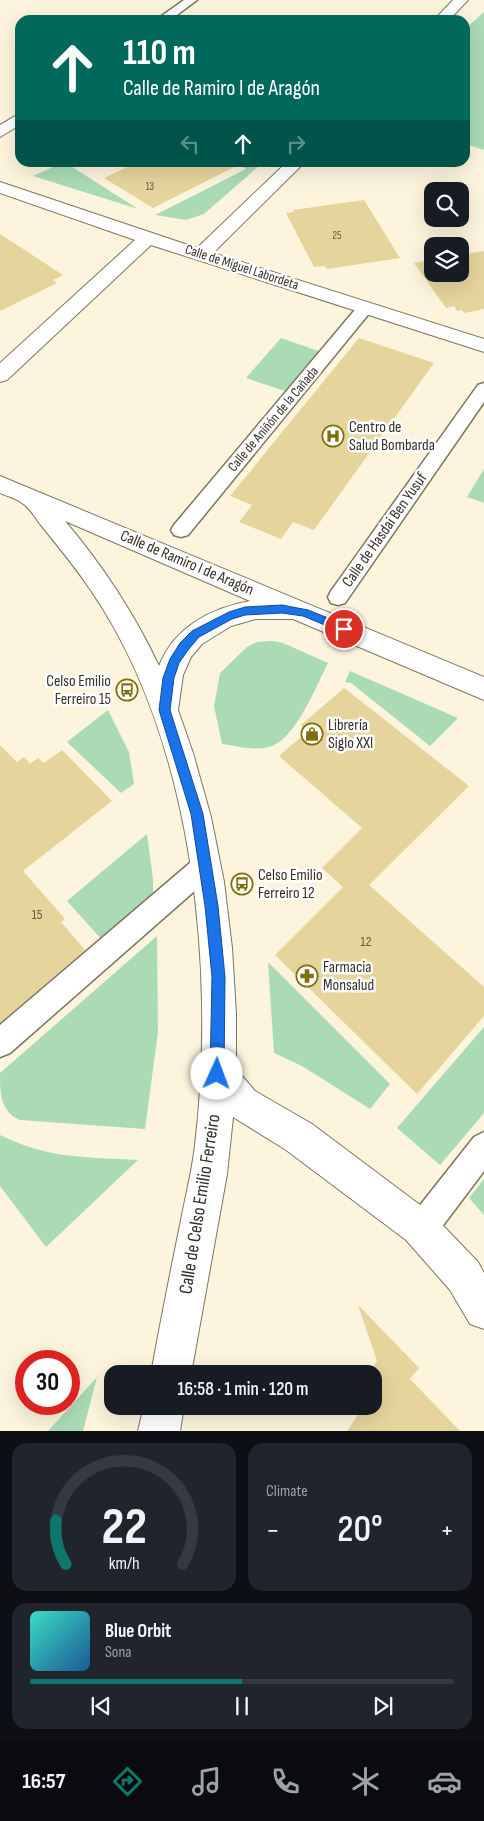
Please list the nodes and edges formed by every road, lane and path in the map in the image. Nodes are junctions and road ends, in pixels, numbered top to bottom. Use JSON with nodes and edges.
{"nodes":[{"id":1,"x":191,"y":0,"type":"edge"},
{"id":2,"x":461,"y":0,"type":"edge"},
{"id":3,"x":169,"y":15,"type":"edge"},
{"id":4,"x":446,"y":15,"type":"edge"},
{"id":5,"x":15,"y":122,"type":"edge"},
{"id":6,"x":0,"y":132,"type":"edge"},
{"id":7,"x":292,"y":167,"type":"edge"},
{"id":8,"x":0,"y":187,"type":"edge"},
{"id":9,"x":148,"y":238,"type":"junction"},
{"id":10,"x":201,"y":254,"type":"junction"},
{"id":11,"x":365,"y":308,"type":"junction"},
{"id":12,"x":484,"y":346,"type":"edge"},
{"id":13,"x":0,"y":375,"type":"edge"},
{"id":14,"x":484,"y":389,"type":"edge"},
{"id":15,"x":0,"y":484,"type":"edge"},
{"id":16,"x":31,"y":498,"type":"junction"},
{"id":17,"x":180,"y":530,"type":"dead end"},
{"id":18,"x":338,"y":596,"type":"dead end"},
{"id":19,"x":304,"y":612,"type":"junction"},
{"id":20,"x":484,"y":689,"type":"edge"},
{"id":21,"x":164,"y":710,"type":"junction"},
{"id":22,"x":206,"y":864,"type":"junction"},
{"id":23,"x":0,"y":1043,"type":"edge"},
{"id":24,"x":217,"y":1074,"type":"junction"},
{"id":25,"x":243,"y":1103,"type":"junction"},
{"id":26,"x":213,"y":1144,"type":"junction"},
{"id":27,"x":484,"y":1147,"type":"edge"},
{"id":28,"x":421,"y":1229,"type":"junction"},
{"id":29,"x":484,"y":1310,"type":"edge"},
{"id":30,"x":173,"y":1365,"type":"edge"},
{"id":31,"x":162,"y":1415,"type":"edge"},
{"id":32,"x":159,"y":1431,"type":"edge"}],
"edges":[{"from":1,"to":3,"type":"street"},
{"from":2,"to":4,"type":"street"},
{"from":5,"to":6,"type":"street"},
{"from":7,"to":10,"type":"street"},
{"from":8,"to":9,"type":"street","name":"Calle de Miguel Labordeta"},
{"from":9,"to":10,"type":"street","name":"Calle de Miguel Labordeta"},
{"from":9,"to":13,"type":"street"},
{"from":10,"to":11,"type":"street","name":"Calle de Miguel Labordeta"},
{"from":11,"to":12,"type":"street","name":"Calle de Miguel Labordeta"},
{"from":11,"to":17,"type":"street","name":"Calle de Aniñón de la Cañada"},
{"from":14,"to":18,"type":"street","name":"Calle de Hasdai Ben Yusuf"},
{"from":15,"to":16,"type":"street","name":"Calle de Ramiro I de Aragón"},
{"from":16,"to":19,"type":"street","name":"Calle de Ramiro I de Aragón"},
{"from":16,"to":21,"type":"street","name":"Calle de Celso Emilio Ferreiro"},
{"from":19,"to":20,"type":"street","name":"Calle de Ramiro I de Aragón"},
{"from":19,"to":21,"type":"street","name":"Calle de Celso Emilio Ferreiro"},
{"from":21,"to":22,"type":"street","name":"Calle de Celso Emilio Ferreiro"},
{"from":22,"to":23,"type":"street"},
{"from":22,"to":24,"type":"street","name":"Calle de Celso Emilio Ferreiro"},
{"from":24,"to":25,"type":"street"},
{"from":24,"to":26,"type":"street","name":"Calle de Celso Emilio Ferreiro"},
{"from":25,"to":26,"type":"street"},
{"from":25,"to":28,"type":"street"},
{"from":26,"to":30,"type":"street","name":"Calle de Celso Emilio Ferreiro"},
{"from":27,"to":28,"type":"street"},
{"from":28,"to":29,"type":"street"},
{"from":31,"to":32,"type":"street"}]}
